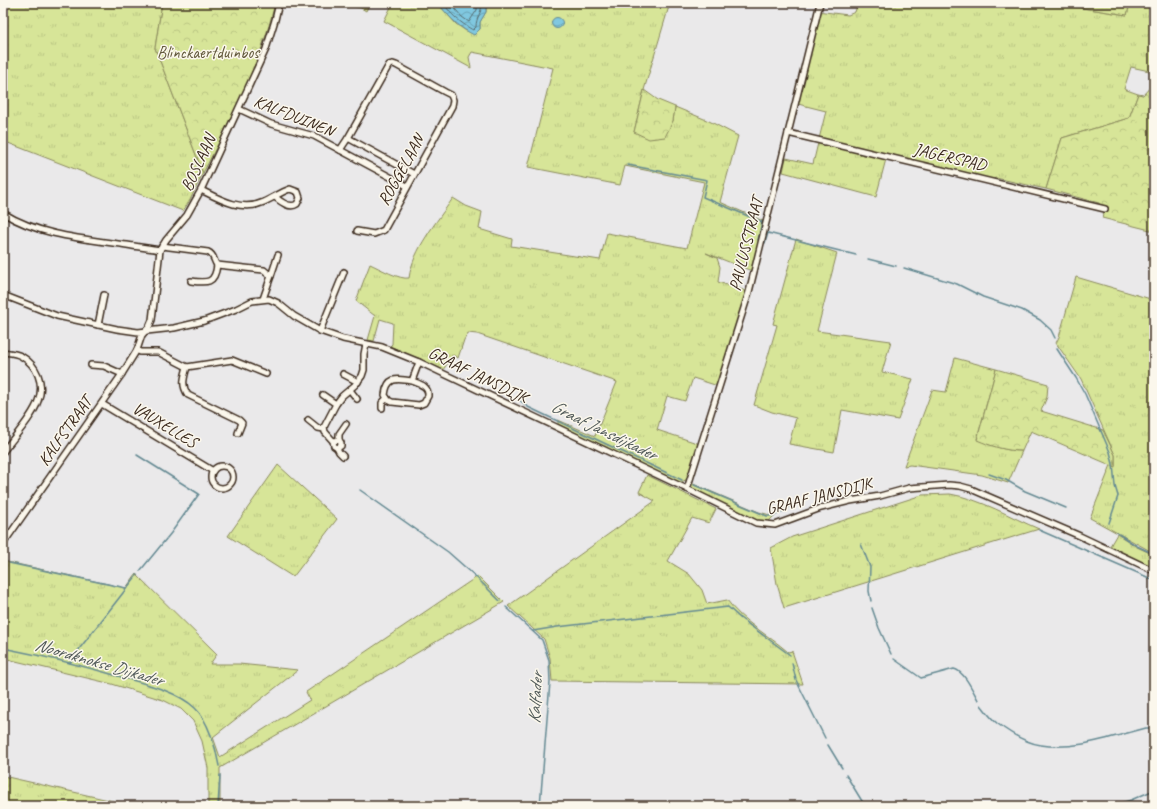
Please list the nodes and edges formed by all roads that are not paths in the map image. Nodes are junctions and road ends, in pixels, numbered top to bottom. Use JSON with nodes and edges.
{"nodes":[{"id":1,"x":279,"y":3,"type":"edge"},
{"id":2,"x":820,"y":3,"type":"edge"},
{"id":3,"x":239,"y":109,"type":"junction"},
{"id":4,"x":788,"y":133,"type":"junction"},
{"id":5,"x":348,"y":138,"type":"junction"},
{"id":6,"x":340,"y":150,"type":"junction"},
{"id":7,"x":414,"y":174,"type":"junction"},
{"id":8,"x":407,"y":186,"type":"junction"},
{"id":9,"x":201,"y":190,"type":"junction"},
{"id":10,"x":275,"y":197,"type":"junction"},
{"id":11,"x":1105,"y":209,"type":"dead end"},
{"id":12,"x":3,"y":213,"type":"edge"},
{"id":13,"x":357,"y":231,"type":"dead end"},
{"id":14,"x":161,"y":248,"type":"junction"},
{"id":15,"x":278,"y":255,"type":"dead end"},
{"id":16,"x":217,"y":265,"type":"junction"},
{"id":17,"x":344,"y":272,"type":"dead end"},
{"id":18,"x":270,"y":276,"type":"junction"},
{"id":19,"x":191,"y":282,"type":"dead end"},
{"id":20,"x":3,"y":294,"type":"edge"},
{"id":21,"x":104,"y":295,"type":"dead end"},
{"id":22,"x":263,"y":299,"type":"junction"},
{"id":23,"x":98,"y":325,"type":"junction"},
{"id":24,"x":320,"y":331,"type":"junction"},
{"id":25,"x":146,"y":332,"type":"junction"},
{"id":26,"x":366,"y":344,"type":"junction"},
{"id":27,"x":136,"y":350,"type":"junction"},
{"id":28,"x":3,"y":352,"type":"edge"},
{"id":29,"x":419,"y":362,"type":"junction"},
{"id":30,"x":91,"y":365,"type":"dead end"},
{"id":31,"x":187,"y":367,"type":"junction"},
{"id":32,"x":122,"y":374,"type":"junction"},
{"id":33,"x":266,"y":374,"type":"dead end"},
{"id":34,"x":344,"y":374,"type":"dead end"},
{"id":35,"x":412,"y":381,"type":"junction"},
{"id":36,"x":358,"y":382,"type":"junction"},
{"id":37,"x":350,"y":390,"type":"junction"},
{"id":38,"x":323,"y":396,"type":"dead end"},
{"id":39,"x":387,"y":398,"type":"junction"},
{"id":40,"x":357,"y":399,"type":"dead end"},
{"id":41,"x":102,"y":404,"type":"junction"},
{"id":42,"x":336,"y":404,"type":"junction"},
{"id":43,"x":382,"y":408,"type":"dead end"},
{"id":44,"x":308,"y":420,"type":"dead end"},
{"id":45,"x":346,"y":424,"type":"dead end"},
{"id":46,"x":324,"y":429,"type":"junction"},
{"id":47,"x":238,"y":433,"type":"dead end"},
{"id":48,"x":336,"y":440,"type":"junction"},
{"id":49,"x":3,"y":452,"type":"edge"},
{"id":50,"x":343,"y":456,"type":"dead end"},
{"id":51,"x":213,"y":471,"type":"junction"},
{"id":52,"x":687,"y":489,"type":"junction"},
{"id":53,"x":3,"y":544,"type":"edge"},
{"id":54,"x":1154,"y":571,"type":"edge"}],
"edges":[{"from":1,"to":3,"type":"street","name":"BOSLAAN"},
{"from":2,"to":4,"type":"street","name":"PAULUSSTRAAT"},
{"from":3,"to":6,"type":"street","name":"KALFDUINEN"},
{"from":3,"to":9,"type":"street","name":"BOSLAAN"},
{"from":4,"to":11,"type":"street","name":"JAGERSPAD"},
{"from":4,"to":52,"type":"street","name":"PAULUSSTRAAT"},
{"from":5,"to":6,"type":"street","name":"KALFDUINEN"},
{"from":5,"to":7,"type":"street","name":"KALFDUINEN"},
{"from":5,"to":7,"type":"street","name":"ROGGELAAN"},
{"from":6,"to":8,"type":"street","name":"KALFDUINEN"},
{"from":7,"to":8,"type":"street","name":"ROGGELAAN"},
{"from":8,"to":13,"type":"street","name":"ROGGELAAN"},
{"from":9,"to":10,"type":"street"},
{"from":9,"to":14,"type":"street","name":"BOSLAAN"},
{"from":10,"to":10,"type":"street"},
{"from":12,"to":14,"type":"street"},
{"from":14,"to":16,"type":"street"},
{"from":14,"to":25,"type":"street"},
{"from":15,"to":18,"type":"street"},
{"from":16,"to":18,"type":"street"},
{"from":16,"to":19,"type":"street"},
{"from":17,"to":24,"type":"street"},
{"from":18,"to":22,"type":"street"},
{"from":20,"to":23,"type":"street"},
{"from":21,"to":23,"type":"street"},
{"from":22,"to":24,"type":"street","name":"GRAAF JANSDIJK"},
{"from":22,"to":25,"type":"street"},
{"from":23,"to":25,"type":"street"},
{"from":24,"to":26,"type":"street","name":"GRAAF JANSDIJK"},
{"from":25,"to":27,"type":"street","name":"KALFSTRAAT"},
{"from":26,"to":29,"type":"street","name":"GRAAF JANSDIJK"},
{"from":26,"to":36,"type":"street"},
{"from":27,"to":31,"type":"street"},
{"from":27,"to":32,"type":"street","name":"KALFSTRAAT"},
{"from":28,"to":49,"type":"street"},
{"from":29,"to":35,"type":"street"},
{"from":29,"to":52,"type":"street","name":"GRAAF JANSDIJK"},
{"from":30,"to":32,"type":"street"},
{"from":31,"to":33,"type":"street"},
{"from":31,"to":47,"type":"street"},
{"from":32,"to":41,"type":"street","name":"KALFSTRAAT"},
{"from":34,"to":36,"type":"street"},
{"from":35,"to":39,"type":"street"},
{"from":35,"to":39,"type":"street"},
{"from":36,"to":37,"type":"street"},
{"from":37,"to":40,"type":"street"},
{"from":37,"to":42,"type":"street"},
{"from":38,"to":42,"type":"street"},
{"from":39,"to":43,"type":"street"},
{"from":41,"to":51,"type":"street","name":"VAUXELLES"},
{"from":41,"to":53,"type":"street","name":"KALFSTRAAT"},
{"from":42,"to":46,"type":"street"},
{"from":44,"to":46,"type":"street"},
{"from":45,"to":48,"type":"street"},
{"from":46,"to":48,"type":"street"},
{"from":48,"to":50,"type":"street"},
{"from":51,"to":51,"type":"street"},
{"from":52,"to":54,"type":"street","name":"GRAAF JANSDIJK"}]}
